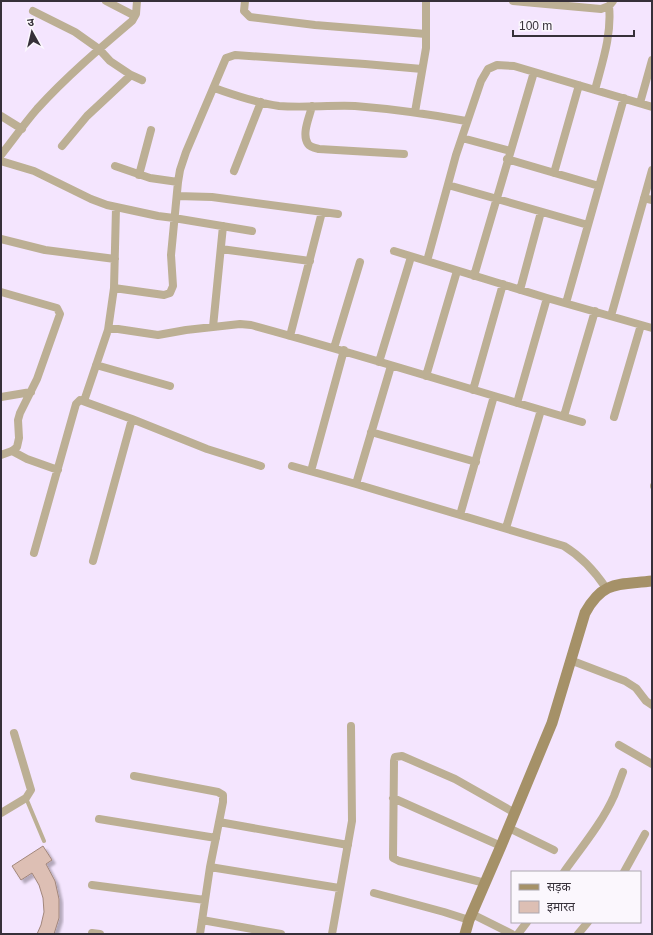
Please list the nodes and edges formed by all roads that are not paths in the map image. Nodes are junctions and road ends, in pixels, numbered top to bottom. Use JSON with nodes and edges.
{"nodes":[{"id":1,"x":106,"y":1,"type":"edge"},
{"id":2,"x":137,"y":1,"type":"edge"},
{"id":3,"x":245,"y":1,"type":"edge"},
{"id":4,"x":426,"y":1,"type":"edge"},
{"id":5,"x":513,"y":1,"type":"edge"},
{"id":6,"x":611,"y":4,"type":"edge"},
{"id":7,"x":33,"y":11,"type":"dead end"},
{"id":8,"x":135,"y":16,"type":"junction"},
{"id":9,"x":426,"y":34,"type":"junction"},
{"id":10,"x":99,"y":49,"type":"junction"},
{"id":11,"x":652,"y":60,"type":"edge"},
{"id":12,"x":422,"y":69,"type":"junction"},
{"id":13,"x":534,"y":72,"type":"junction"},
{"id":14,"x":131,"y":75,"type":"junction"},
{"id":15,"x":142,"y":80,"type":"dead end"},
{"id":16,"x":578,"y":85,"type":"junction"},
{"id":17,"x":214,"y":88,"type":"junction"},
{"id":18,"x":595,"y":90,"type":"junction"},
{"id":19,"x":624,"y":98,"type":"junction"},
{"id":20,"x":261,"y":102,"type":"junction"},
{"id":21,"x":640,"y":103,"type":"junction"},
{"id":22,"x":312,"y":106,"type":"junction"},
{"id":23,"x":652,"y":106,"type":"edge"},
{"id":24,"x":415,"y":112,"type":"junction"},
{"id":25,"x":1,"y":116,"type":"edge"},
{"id":26,"x":466,"y":121,"type":"junction"},
{"id":27,"x":22,"y":129,"type":"junction"},
{"id":28,"x":150,"y":130,"type":"dead end"},
{"id":29,"x":462,"y":138,"type":"junction"},
{"id":30,"x":62,"y":146,"type":"dead end"},
{"id":31,"x":510,"y":150,"type":"junction"},
{"id":32,"x":404,"y":154,"type":"dead end"},
{"id":33,"x":1,"y":155,"type":"edge"},
{"id":34,"x":507,"y":159,"type":"junction"},
{"id":35,"x":1,"y":161,"type":"edge"},
{"id":36,"x":115,"y":166,"type":"dead end"},
{"id":37,"x":652,"y":170,"type":"edge"},
{"id":38,"x":234,"y":171,"type":"dead end"},
{"id":39,"x":554,"y":173,"type":"junction"},
{"id":40,"x":139,"y":175,"type":"junction"},
{"id":41,"x":178,"y":182,"type":"junction"},
{"id":42,"x":448,"y":185,"type":"junction"},
{"id":43,"x":599,"y":186,"type":"junction"},
{"id":44,"x":177,"y":196,"type":"junction"},
{"id":45,"x":496,"y":198,"type":"junction"},
{"id":46,"x":648,"y":199,"type":"edge"},
{"id":47,"x":116,"y":208,"type":"junction"},
{"id":48,"x":322,"y":212,"type":"junction"},
{"id":49,"x":541,"y":212,"type":"junction"},
{"id":50,"x":338,"y":214,"type":"dead end"},
{"id":51,"x":174,"y":218,"type":"junction"},
{"id":52,"x":588,"y":225,"type":"junction"},
{"id":53,"x":223,"y":226,"type":"junction"},
{"id":54,"x":252,"y":231,"type":"dead end"},
{"id":55,"x":1,"y":239,"type":"edge"},
{"id":56,"x":221,"y":249,"type":"junction"},
{"id":57,"x":394,"y":251,"type":"dead end"},
{"id":58,"x":411,"y":257,"type":"junction"},
{"id":59,"x":115,"y":259,"type":"junction"},
{"id":60,"x":310,"y":261,"type":"junction"},
{"id":61,"x":427,"y":261,"type":"junction"},
{"id":62,"x":360,"y":262,"type":"dead end"},
{"id":63,"x":458,"y":271,"type":"junction"},
{"id":64,"x":474,"y":276,"type":"junction"},
{"id":65,"x":503,"y":284,"type":"junction"},
{"id":66,"x":114,"y":288,"type":"junction"},
{"id":67,"x":520,"y":290,"type":"junction"},
{"id":68,"x":1,"y":292,"type":"edge"},
{"id":69,"x":547,"y":298,"type":"junction"},
{"id":70,"x":566,"y":303,"type":"junction"},
{"id":71,"x":595,"y":311,"type":"junction"},
{"id":72,"x":610,"y":316,"type":"junction"},
{"id":73,"x":641,"y":325,"type":"junction"},
{"id":74,"x":213,"y":327,"type":"junction"},
{"id":75,"x":652,"y":328,"type":"edge"},
{"id":76,"x":108,"y":330,"type":"junction"},
{"id":77,"x":290,"y":336,"type":"junction"},
{"id":78,"x":334,"y":348,"type":"junction"},
{"id":79,"x":344,"y":350,"type":"junction"},
{"id":80,"x":379,"y":362,"type":"junction"},
{"id":81,"x":96,"y":365,"type":"junction"},
{"id":82,"x":391,"y":366,"type":"junction"},
{"id":83,"x":426,"y":376,"type":"junction"},
{"id":84,"x":170,"y":386,"type":"dead end"},
{"id":85,"x":473,"y":390,"type":"junction"},
{"id":86,"x":31,"y":392,"type":"junction"},
{"id":87,"x":494,"y":396,"type":"junction"},
{"id":88,"x":1,"y":397,"type":"edge"},
{"id":89,"x":84,"y":401,"type":"junction"},
{"id":90,"x":516,"y":403,"type":"junction"},
{"id":91,"x":541,"y":410,"type":"junction"},
{"id":92,"x":564,"y":416,"type":"junction"},
{"id":93,"x":614,"y":417,"type":"dead end"},
{"id":94,"x":132,"y":419,"type":"junction"},
{"id":95,"x":582,"y":422,"type":"dead end"},
{"id":96,"x":371,"y":432,"type":"junction"},
{"id":97,"x":12,"y":451,"type":"junction"},
{"id":98,"x":1,"y":455,"type":"edge"},
{"id":99,"x":476,"y":462,"type":"junction"},
{"id":100,"x":261,"y":466,"type":"dead end"},
{"id":101,"x":292,"y":466,"type":"dead end"},
{"id":102,"x":58,"y":470,"type":"junction"},
{"id":103,"x":311,"y":471,"type":"junction"},
{"id":104,"x":356,"y":484,"type":"junction"},
{"id":105,"x":460,"y":515,"type":"junction"},
{"id":106,"x":506,"y":528,"type":"junction"},
{"id":107,"x":34,"y":553,"type":"dead end"},
{"id":108,"x":93,"y":561,"type":"dead end"},
{"id":109,"x":652,"y":581,"type":"edge"},
{"id":110,"x":606,"y":588,"type":"junction"},
{"id":111,"x":570,"y":660,"type":"junction"},
{"id":112,"x":652,"y":705,"type":"edge"},
{"id":113,"x":352,"y":726,"type":"dead end"},
{"id":114,"x":14,"y":733,"type":"dead end"},
{"id":115,"x":619,"y":744,"type":"dead end"},
{"id":116,"x":652,"y":764,"type":"edge"},
{"id":117,"x":623,"y":772,"type":"dead end"},
{"id":118,"x":134,"y":776,"type":"dead end"},
{"id":119,"x":26,"y":798,"type":"junction"},
{"id":120,"x":393,"y":798,"type":"junction"},
{"id":121,"x":1,"y":813,"type":"edge"},
{"id":122,"x":515,"y":813,"type":"junction"},
{"id":123,"x":99,"y":819,"type":"dead end"},
{"id":124,"x":219,"y":822,"type":"junction"},
{"id":125,"x":508,"y":828,"type":"junction"},
{"id":126,"x":645,"y":834,"type":"dead end"},
{"id":127,"x":216,"y":838,"type":"junction"},
{"id":128,"x":44,"y":841,"type":"dead end"},
{"id":129,"x":348,"y":845,"type":"junction"},
{"id":130,"x":501,"y":846,"type":"junction"},
{"id":131,"x":554,"y":850,"type":"dead end"},
{"id":132,"x":210,"y":867,"type":"junction"},
{"id":133,"x":565,"y":871,"type":"edge"},
{"id":134,"x":625,"y":871,"type":"edge"},
{"id":135,"x":486,"y":883,"type":"junction"},
{"id":136,"x":92,"y":885,"type":"dead end"},
{"id":137,"x":339,"y":888,"type":"junction"},
{"id":138,"x":374,"y":894,"type":"dead end"},
{"id":139,"x":205,"y":900,"type":"junction"},
{"id":140,"x":470,"y":917,"type":"junction"},
{"id":141,"x":202,"y":920,"type":"junction"},
{"id":142,"x":526,"y":923,"type":"edge"},
{"id":143,"x":587,"y":923,"type":"edge"},
{"id":144,"x":200,"y":934,"type":"edge"},
{"id":145,"x":281,"y":934,"type":"edge"},
{"id":146,"x":332,"y":934,"type":"edge"},
{"id":147,"x":465,"y":934,"type":"edge"},
{"id":148,"x":512,"y":934,"type":"edge"},
{"id":149,"x":518,"y":934,"type":"edge"},
{"id":150,"x":578,"y":934,"type":"edge"}],
"edges":[{"from":1,"to":8,"type":"street"},
{"from":2,"to":8,"type":"street"},
{"from":3,"to":9,"type":"street"},
{"from":4,"to":9,"type":"street"},
{"from":5,"to":6,"type":"street"},
{"from":6,"to":18,"type":"street"},
{"from":7,"to":10,"type":"street"},
{"from":8,"to":10,"type":"street"},
{"from":9,"to":12,"type":"street"},
{"from":10,"to":14,"type":"street"},
{"from":10,"to":27,"type":"street"},
{"from":11,"to":21,"type":"street"},
{"from":12,"to":17,"type":"street"},
{"from":12,"to":24,"type":"street"},
{"from":13,"to":16,"type":"street"},
{"from":13,"to":26,"type":"street"},
{"from":13,"to":31,"type":"street"},
{"from":14,"to":15,"type":"street"},
{"from":14,"to":30,"type":"street"},
{"from":16,"to":18,"type":"street"},
{"from":16,"to":39,"type":"street"},
{"from":17,"to":20,"type":"street"},
{"from":17,"to":41,"type":"street"},
{"from":18,"to":19,"type":"street"},
{"from":19,"to":21,"type":"street"},
{"from":19,"to":43,"type":"street"},
{"from":20,"to":22,"type":"street"},
{"from":20,"to":38,"type":"street"},
{"from":21,"to":23,"type":"street"},
{"from":22,"to":24,"type":"street"},
{"from":22,"to":32,"type":"street"},
{"from":24,"to":26,"type":"street"},
{"from":25,"to":27,"type":"street"},
{"from":26,"to":29,"type":"street"},
{"from":27,"to":33,"type":"street"},
{"from":28,"to":40,"type":"street"},
{"from":29,"to":31,"type":"street"},
{"from":29,"to":42,"type":"street"},
{"from":31,"to":34,"type":"street"},
{"from":34,"to":39,"type":"street"},
{"from":34,"to":45,"type":"street"},
{"from":35,"to":47,"type":"street"},
{"from":36,"to":40,"type":"street"},
{"from":37,"to":46,"type":"street"},
{"from":39,"to":43,"type":"street"},
{"from":40,"to":41,"type":"street"},
{"from":41,"to":44,"type":"street"},
{"from":42,"to":45,"type":"street"},
{"from":42,"to":61,"type":"street"},
{"from":43,"to":52,"type":"street"},
{"from":44,"to":48,"type":"street"},
{"from":44,"to":51,"type":"street"},
{"from":45,"to":49,"type":"street"},
{"from":45,"to":64,"type":"street"},
{"from":46,"to":72,"type":"street"},
{"from":47,"to":51,"type":"street"},
{"from":47,"to":59,"type":"street"},
{"from":48,"to":50,"type":"street"},
{"from":48,"to":60,"type":"street"},
{"from":49,"to":52,"type":"street"},
{"from":49,"to":67,"type":"street"},
{"from":51,"to":53,"type":"street"},
{"from":51,"to":66,"type":"street"},
{"from":52,"to":70,"type":"street"},
{"from":53,"to":54,"type":"street"},
{"from":53,"to":56,"type":"street"},
{"from":55,"to":59,"type":"street"},
{"from":56,"to":60,"type":"street"},
{"from":56,"to":74,"type":"street"},
{"from":57,"to":58,"type":"street"},
{"from":58,"to":61,"type":"street"},
{"from":58,"to":80,"type":"street"},
{"from":59,"to":66,"type":"street"},
{"from":60,"to":77,"type":"street"},
{"from":61,"to":63,"type":"street"},
{"from":62,"to":78,"type":"street"},
{"from":63,"to":64,"type":"street"},
{"from":63,"to":83,"type":"street"},
{"from":64,"to":65,"type":"street"},
{"from":65,"to":67,"type":"street"},
{"from":65,"to":85,"type":"street"},
{"from":66,"to":76,"type":"street"},
{"from":67,"to":69,"type":"street"},
{"from":68,"to":86,"type":"street"},
{"from":69,"to":70,"type":"street"},
{"from":69,"to":90,"type":"street"},
{"from":70,"to":71,"type":"street"},
{"from":71,"to":72,"type":"street"},
{"from":71,"to":92,"type":"street"},
{"from":72,"to":73,"type":"street"},
{"from":73,"to":75,"type":"street"},
{"from":73,"to":93,"type":"street"},
{"from":74,"to":76,"type":"street"},
{"from":74,"to":77,"type":"street"},
{"from":76,"to":81,"type":"street"},
{"from":77,"to":78,"type":"street"},
{"from":78,"to":79,"type":"street"},
{"from":79,"to":80,"type":"street"},
{"from":79,"to":103,"type":"street"},
{"from":80,"to":82,"type":"street"},
{"from":81,"to":84,"type":"street"},
{"from":81,"to":89,"type":"street"},
{"from":82,"to":83,"type":"street"},
{"from":82,"to":96,"type":"street"},
{"from":83,"to":85,"type":"street"},
{"from":85,"to":87,"type":"street"},
{"from":86,"to":88,"type":"street"},
{"from":86,"to":97,"type":"street"},
{"from":87,"to":90,"type":"street"},
{"from":87,"to":99,"type":"street"},
{"from":89,"to":94,"type":"street"},
{"from":89,"to":102,"type":"street"},
{"from":90,"to":91,"type":"street"},
{"from":91,"to":92,"type":"street"},
{"from":91,"to":106,"type":"street"},
{"from":92,"to":95,"type":"street"},
{"from":94,"to":100,"type":"street"},
{"from":94,"to":108,"type":"street"},
{"from":96,"to":99,"type":"street"},
{"from":96,"to":104,"type":"street"},
{"from":97,"to":98,"type":"street"},
{"from":97,"to":102,"type":"street"},
{"from":99,"to":105,"type":"street"},
{"from":101,"to":103,"type":"street"},
{"from":102,"to":107,"type":"street"},
{"from":103,"to":104,"type":"street"},
{"from":104,"to":105,"type":"street"},
{"from":105,"to":106,"type":"street"},
{"from":106,"to":110,"type":"street"},
{"from":109,"to":110,"type":"street"},
{"from":110,"to":111,"type":"street"},
{"from":111,"to":112,"type":"street"},
{"from":111,"to":122,"type":"street"},
{"from":113,"to":129,"type":"street"},
{"from":114,"to":119,"type":"street"},
{"from":115,"to":116,"type":"street"},
{"from":117,"to":133,"type":"street"},
{"from":118,"to":124,"type":"street"},
{"from":119,"to":121,"type":"street"},
{"from":119,"to":128,"type":"lane"},
{"from":120,"to":122,"type":"street"},
{"from":120,"to":130,"type":"street"},
{"from":120,"to":135,"type":"street"},
{"from":122,"to":125,"type":"street"},
{"from":123,"to":127,"type":"street"},
{"from":124,"to":127,"type":"street"},
{"from":124,"to":129,"type":"street"},
{"from":125,"to":130,"type":"street"},
{"from":125,"to":131,"type":"street"},
{"from":126,"to":134,"type":"street"},
{"from":127,"to":132,"type":"street"},
{"from":129,"to":137,"type":"street"},
{"from":130,"to":135,"type":"street"},
{"from":132,"to":137,"type":"street"},
{"from":132,"to":139,"type":"street"},
{"from":135,"to":140,"type":"street"},
{"from":136,"to":139,"type":"street"},
{"from":137,"to":146,"type":"street"},
{"from":138,"to":140,"type":"street"},
{"from":139,"to":141,"type":"street"},
{"from":140,"to":147,"type":"street"},
{"from":140,"to":148,"type":"street"},
{"from":141,"to":144,"type":"street"},
{"from":141,"to":145,"type":"street"},
{"from":142,"to":149,"type":"street"},
{"from":143,"to":150,"type":"street"}]}
